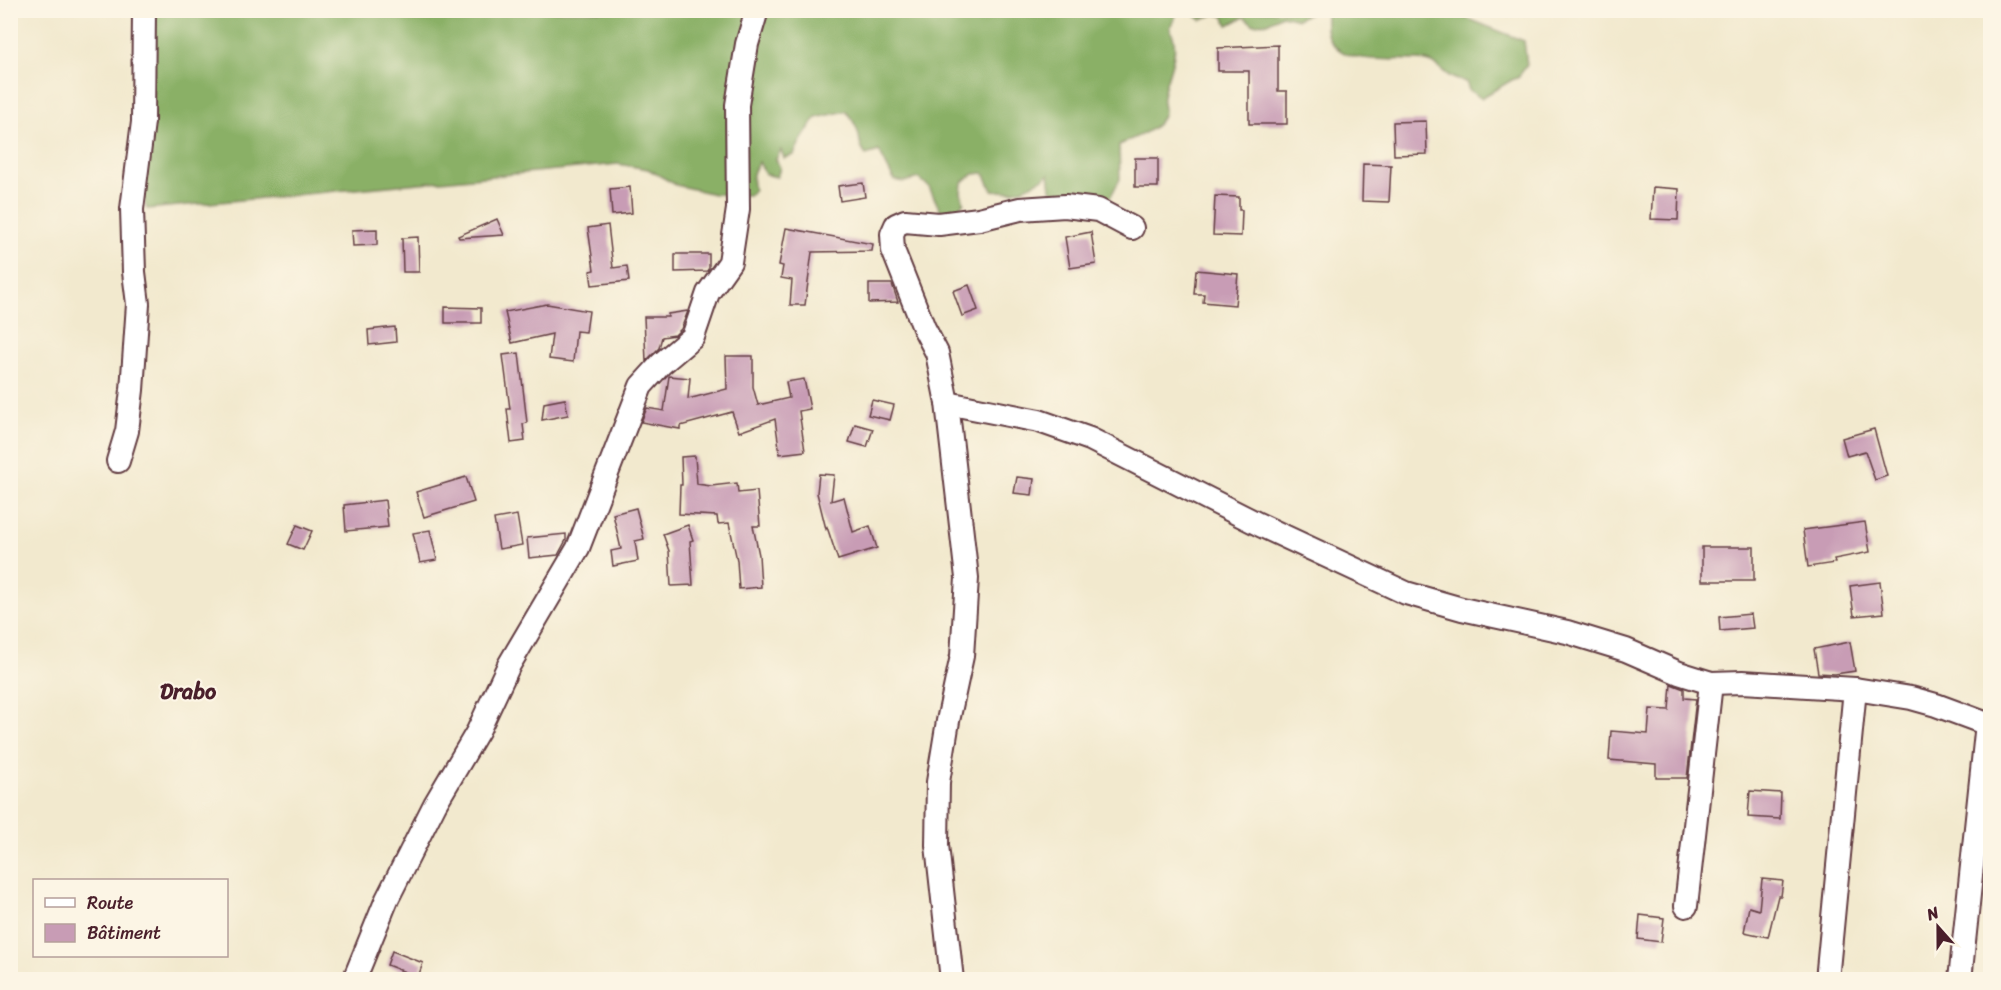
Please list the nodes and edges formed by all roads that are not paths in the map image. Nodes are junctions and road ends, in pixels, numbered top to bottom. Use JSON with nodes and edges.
{"nodes":[{"id":1,"x":144,"y":10,"type":"edge"},
{"id":2,"x":758,"y":10,"type":"edge"},
{"id":3,"x":1132,"y":228,"type":"dead end"},
{"id":4,"x":947,"y":403,"type":"junction"},
{"id":5,"x":118,"y":461,"type":"dead end"},
{"id":6,"x":1711,"y":683,"type":"junction"},
{"id":7,"x":1855,"y":688,"type":"junction"},
{"id":8,"x":1989,"y":724,"type":"edge"},
{"id":9,"x":1686,"y":906,"type":"dead end"},
{"id":10,"x":354,"y":980,"type":"edge"},
{"id":11,"x":952,"y":980,"type":"edge"},
{"id":12,"x":1827,"y":980,"type":"edge"},
{"id":13,"x":1960,"y":980,"type":"edge"}],
"edges":[{"from":1,"to":5,"type":"street"},
{"from":2,"to":10,"type":"street"},
{"from":3,"to":4,"type":"street"},
{"from":4,"to":6,"type":"street"},
{"from":4,"to":11,"type":"street"},
{"from":6,"to":7,"type":"street"},
{"from":6,"to":9,"type":"street"},
{"from":7,"to":8,"type":"street"},
{"from":7,"to":12,"type":"street"},
{"from":8,"to":13,"type":"street"}]}
